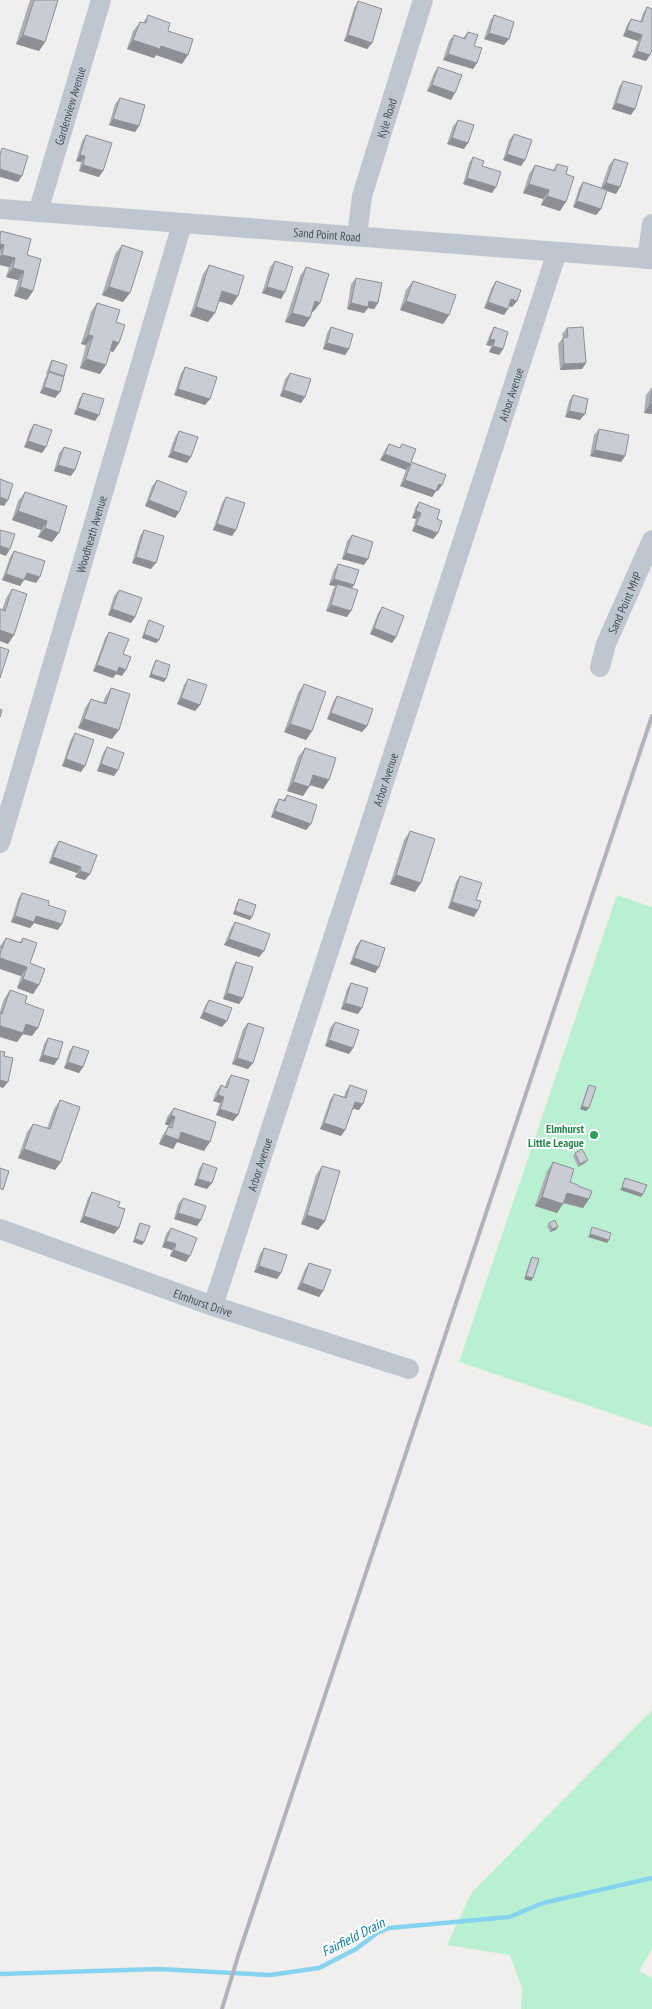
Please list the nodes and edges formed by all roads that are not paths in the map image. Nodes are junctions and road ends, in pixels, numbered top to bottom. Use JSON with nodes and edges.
{"nodes":[{"id":1,"x":101,"y":0,"type":"edge"},
{"id":2,"x":423,"y":0,"type":"edge"},
{"id":3,"x":0,"y":210,"type":"edge"},
{"id":4,"x":38,"y":212,"type":"junction"},
{"id":5,"x":182,"y":224,"type":"junction"},
{"id":6,"x":652,"y":224,"type":"edge"},
{"id":7,"x":356,"y":236,"type":"junction"},
{"id":8,"x":557,"y":252,"type":"junction"},
{"id":9,"x":649,"y":259,"type":"edge"},
{"id":10,"x":652,"y":540,"type":"edge"},
{"id":11,"x":600,"y":667,"type":"dead end"},
{"id":12,"x":0,"y":842,"type":"edge"},
{"id":13,"x":0,"y":1229,"type":"edge"},
{"id":14,"x":213,"y":1306,"type":"junction"},
{"id":15,"x":408,"y":1369,"type":"dead end"}],
"edges":[{"from":1,"to":4,"type":"street","name":"Gardenview Avenue"},
{"from":2,"to":7,"type":"street","name":"Kyle Road"},
{"from":3,"to":4,"type":"street","name":"Sand Point Road"},
{"from":4,"to":5,"type":"street","name":"Sand Point Road"},
{"from":5,"to":7,"type":"street","name":"Sand Point Road"},
{"from":5,"to":12,"type":"street","name":"Woodheath Avenue"},
{"from":6,"to":9,"type":"street"},
{"from":7,"to":8,"type":"street","name":"Sand Point Road"},
{"from":8,"to":9,"type":"street","name":"Sand Point Road"},
{"from":8,"to":14,"type":"street","name":"Arbor Avenue"},
{"from":10,"to":11,"type":"street","name":"Sand Point MHP"},
{"from":13,"to":14,"type":"street","name":"Elmhurst Drive"},
{"from":14,"to":15,"type":"street","name":"Elmhurst Drive"}]}
